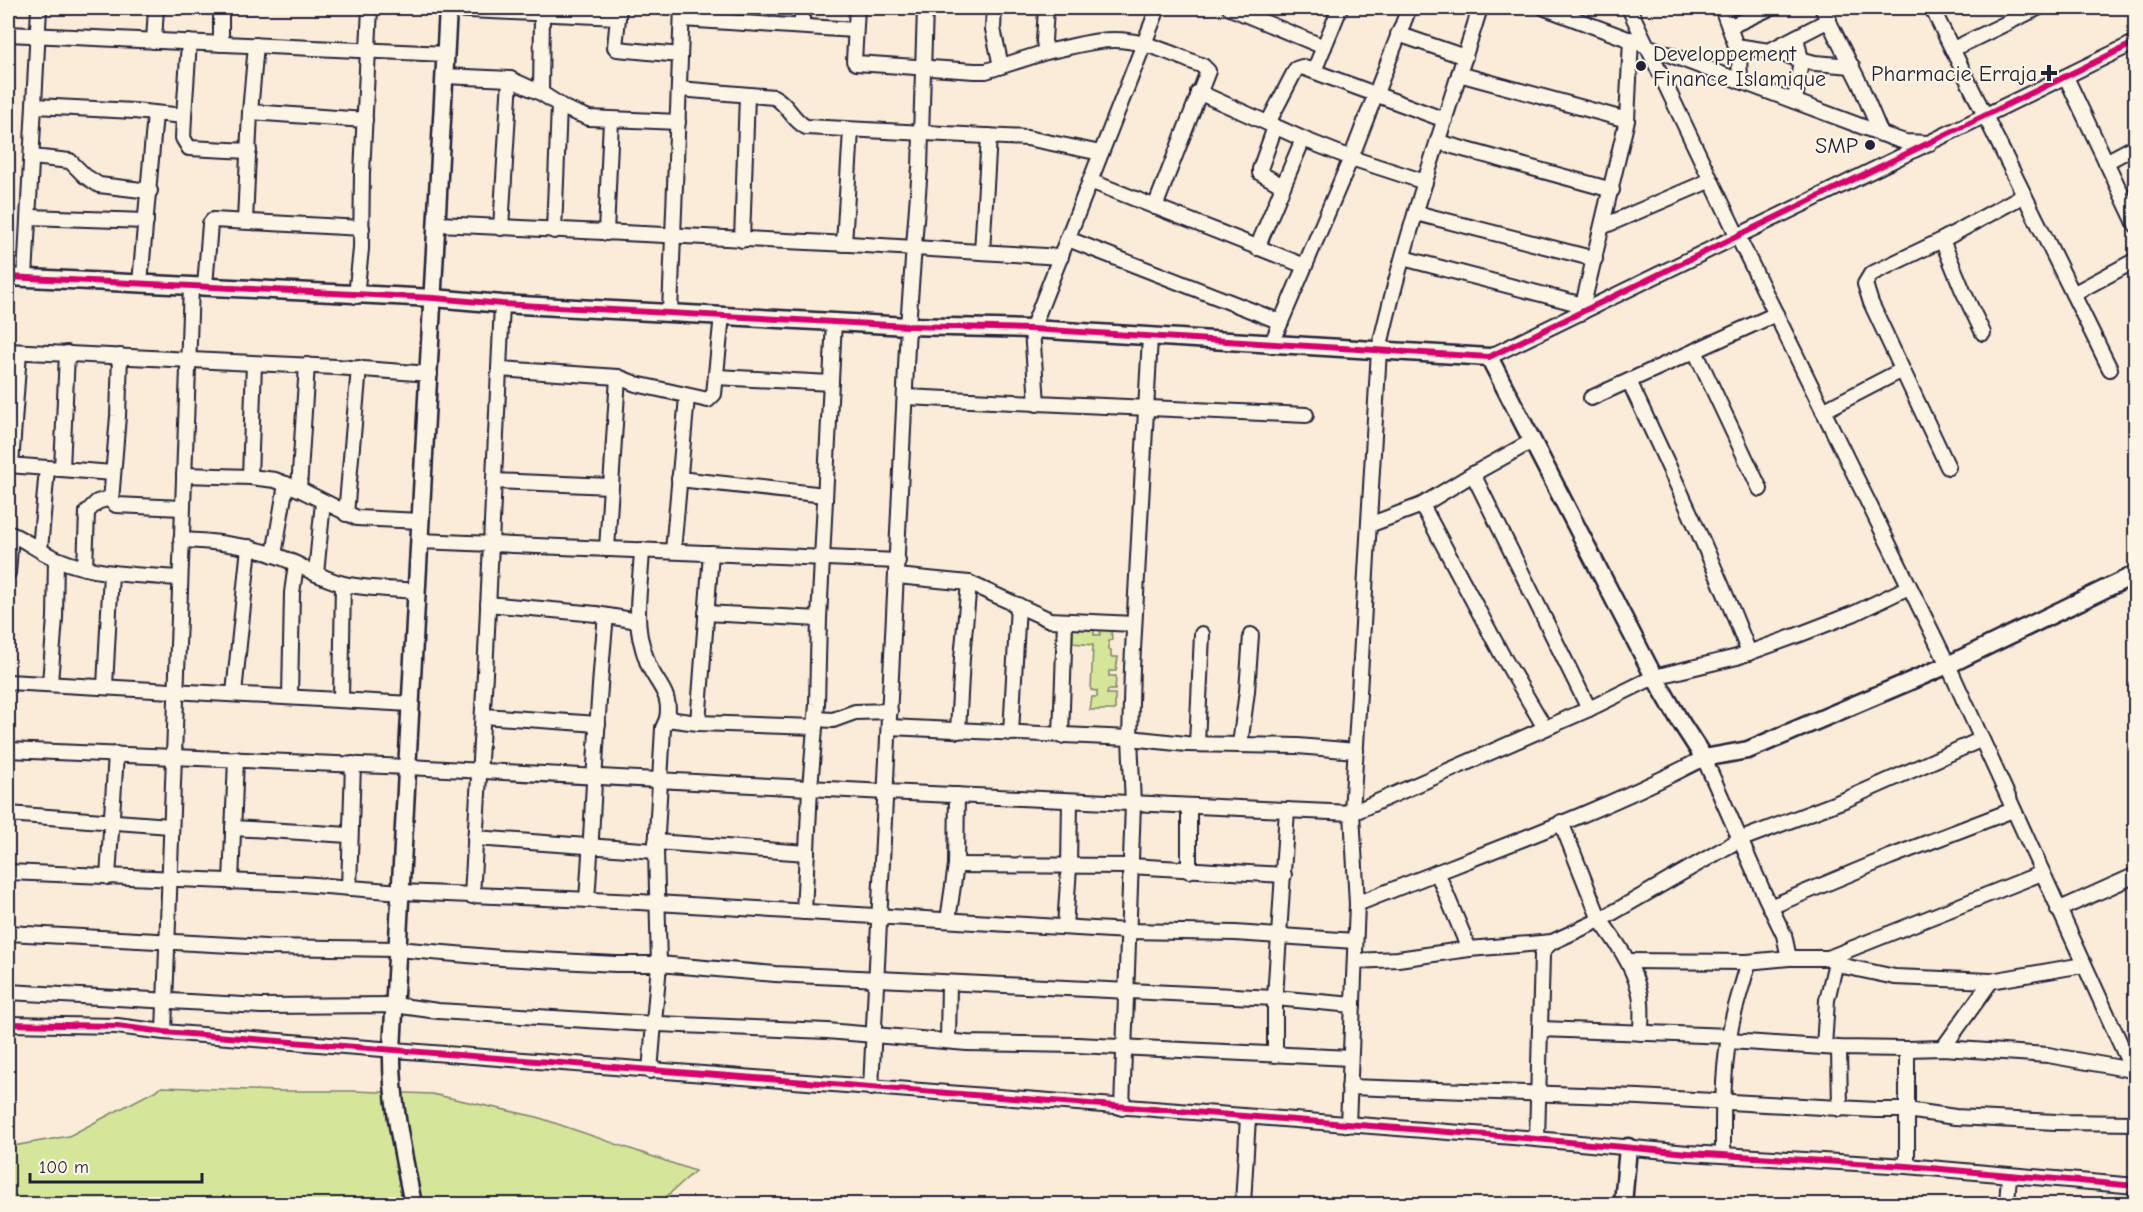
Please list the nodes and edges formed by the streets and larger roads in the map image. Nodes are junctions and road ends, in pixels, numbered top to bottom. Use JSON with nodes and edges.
{"nodes":[{"id":1,"x":39,"y":8,"type":"edge"},
{"id":2,"x":156,"y":8,"type":"edge"},
{"id":3,"x":221,"y":8,"type":"edge"},
{"id":4,"x":370,"y":8,"type":"edge"},
{"id":5,"x":448,"y":8,"type":"edge"},
{"id":6,"x":754,"y":8,"type":"edge"},
{"id":7,"x":802,"y":8,"type":"edge"},
{"id":8,"x":857,"y":8,"type":"edge"},
{"id":9,"x":925,"y":8,"type":"edge"},
{"id":10,"x":994,"y":8,"type":"edge"},
{"id":11,"x":1046,"y":8,"type":"edge"},
{"id":12,"x":1158,"y":8,"type":"edge"},
{"id":13,"x":1230,"y":8,"type":"edge"},
{"id":14,"x":1340,"y":8,"type":"edge"},
{"id":15,"x":1409,"y":8,"type":"edge"},
{"id":16,"x":1480,"y":8,"type":"edge"},
{"id":17,"x":1545,"y":8,"type":"edge"},
{"id":18,"x":1629,"y":8,"type":"edge"},
{"id":19,"x":1722,"y":8,"type":"edge"},
{"id":20,"x":1770,"y":8,"type":"edge"},
{"id":21,"x":1822,"y":8,"type":"edge"},
{"id":22,"x":1932,"y":8,"type":"edge"},
{"id":23,"x":2038,"y":8,"type":"edge"},
{"id":24,"x":515,"y":10,"type":"edge"},
{"id":25,"x":1562,"y":10,"type":"edge"},
{"id":26,"x":566,"y":11,"type":"edge"},
{"id":27,"x":618,"y":12,"type":"edge"},
{"id":28,"x":682,"y":13,"type":"edge"},
{"id":29,"x":1260,"y":13,"type":"edge"},
{"id":30,"x":542,"y":14,"type":"junction"},
{"id":31,"x":1829,"y":20,"type":"junction"},
{"id":32,"x":753,"y":22,"type":"junction"},
{"id":33,"x":802,"y":26,"type":"junction"},
{"id":34,"x":1729,"y":27,"type":"junction"},
{"id":35,"x":855,"y":30,"type":"junction"},
{"id":36,"x":8,"y":34,"type":"edge"},
{"id":37,"x":1398,"y":34,"type":"junction"},
{"id":38,"x":37,"y":35,"type":"junction"},
{"id":39,"x":1796,"y":37,"type":"junction"},
{"id":40,"x":1631,"y":39,"type":"junction"},
{"id":41,"x":154,"y":41,"type":"junction"},
{"id":42,"x":189,"y":42,"type":"junction"},
{"id":43,"x":2136,"y":42,"type":"edge"},
{"id":44,"x":1144,"y":43,"type":"junction"},
{"id":45,"x":221,"y":44,"type":"junction"},
{"id":46,"x":256,"y":45,"type":"junction"},
{"id":47,"x":1648,"y":45,"type":"junction"},
{"id":48,"x":1736,"y":46,"type":"junction"},
{"id":49,"x":1324,"y":47,"type":"junction"},
{"id":50,"x":1953,"y":49,"type":"junction"},
{"id":51,"x":367,"y":51,"type":"junction"},
{"id":52,"x":1769,"y":51,"type":"junction"},
{"id":53,"x":1046,"y":52,"type":"junction"},
{"id":54,"x":446,"y":54,"type":"junction"},
{"id":55,"x":680,"y":55,"type":"junction"},
{"id":56,"x":1465,"y":57,"type":"junction"},
{"id":57,"x":1801,"y":60,"type":"junction"},
{"id":58,"x":1001,"y":66,"type":"junction"},
{"id":59,"x":1851,"y":66,"type":"junction"},
{"id":60,"x":923,"y":68,"type":"junction"},
{"id":61,"x":1314,"y":71,"type":"junction"},
{"id":62,"x":1459,"y":74,"type":"junction"},
{"id":63,"x":445,"y":76,"type":"junction"},
{"id":64,"x":2066,"y":77,"type":"junction"},
{"id":65,"x":510,"y":79,"type":"junction"},
{"id":66,"x":1740,"y":81,"type":"junction"},
{"id":67,"x":679,"y":89,"type":"junction"},
{"id":68,"x":1198,"y":92,"type":"junction"},
{"id":69,"x":541,"y":93,"type":"junction"},
{"id":70,"x":747,"y":94,"type":"junction"},
{"id":71,"x":1375,"y":94,"type":"junction"},
{"id":72,"x":1795,"y":101,"type":"junction"},
{"id":73,"x":35,"y":106,"type":"junction"},
{"id":74,"x":559,"y":106,"type":"junction"},
{"id":75,"x":250,"y":111,"type":"junction"},
{"id":76,"x":155,"y":114,"type":"junction"},
{"id":77,"x":184,"y":116,"type":"junction"},
{"id":78,"x":1985,"y":116,"type":"junction"},
{"id":79,"x":365,"y":120,"type":"junction"},
{"id":80,"x":611,"y":120,"type":"junction"},
{"id":81,"x":1445,"y":120,"type":"junction"},
{"id":82,"x":1627,"y":120,"type":"junction"},
{"id":83,"x":678,"y":122,"type":"junction"},
{"id":84,"x":1271,"y":125,"type":"junction"},
{"id":85,"x":851,"y":130,"type":"junction"},
{"id":86,"x":921,"y":132,"type":"junction"},
{"id":87,"x":1881,"y":134,"type":"junction"},
{"id":88,"x":989,"y":136,"type":"junction"},
{"id":89,"x":1303,"y":139,"type":"junction"},
{"id":90,"x":1438,"y":142,"type":"junction"},
{"id":91,"x":1933,"y":143,"type":"junction"},
{"id":92,"x":2136,"y":146,"type":"edge"},
{"id":93,"x":249,"y":150,"type":"junction"},
{"id":94,"x":1101,"y":153,"type":"junction"},
{"id":95,"x":32,"y":157,"type":"junction"},
{"id":96,"x":1351,"y":158,"type":"junction"},
{"id":97,"x":2106,"y":162,"type":"junction"},
{"id":98,"x":1711,"y":180,"type":"junction"},
{"id":99,"x":1090,"y":181,"type":"junction"},
{"id":100,"x":1425,"y":182,"type":"junction"},
{"id":101,"x":1283,"y":186,"type":"junction"},
{"id":102,"x":150,"y":190,"type":"junction"},
{"id":103,"x":1612,"y":190,"type":"junction"},
{"id":104,"x":2024,"y":195,"type":"junction"},
{"id":105,"x":1155,"y":207,"type":"junction"},
{"id":106,"x":1416,"y":213,"type":"junction"},
{"id":107,"x":29,"y":217,"type":"junction"},
{"id":108,"x":146,"y":220,"type":"junction"},
{"id":109,"x":245,"y":221,"type":"junction"},
{"id":110,"x":438,"y":224,"type":"junction"},
{"id":111,"x":2136,"y":225,"type":"edge"},
{"id":112,"x":1604,"y":226,"type":"junction"},
{"id":113,"x":362,"y":228,"type":"junction"},
{"id":114,"x":501,"y":228,"type":"junction"},
{"id":115,"x":554,"y":231,"type":"junction"},
{"id":116,"x":606,"y":234,"type":"junction"},
{"id":117,"x":673,"y":237,"type":"junction"},
{"id":118,"x":1738,"y":237,"type":"junction"},
{"id":119,"x":1068,"y":239,"type":"junction"},
{"id":120,"x":742,"y":240,"type":"junction"},
{"id":121,"x":1942,"y":240,"type":"junction"},
{"id":122,"x":844,"y":244,"type":"junction"},
{"id":123,"x":914,"y":248,"type":"junction"},
{"id":124,"x":1257,"y":248,"type":"junction"},
{"id":125,"x":982,"y":252,"type":"junction"},
{"id":126,"x":1061,"y":257,"type":"junction"},
{"id":127,"x":1403,"y":258,"type":"junction"},
{"id":128,"x":1595,"y":259,"type":"junction"},
{"id":129,"x":2136,"y":260,"type":"edge"},
{"id":130,"x":1305,"y":266,"type":"junction"},
{"id":131,"x":8,"y":278,"type":"edge"},
{"id":132,"x":25,"y":278,"type":"junction"},
{"id":133,"x":140,"y":283,"type":"junction"},
{"id":134,"x":198,"y":286,"type":"junction"},
{"id":135,"x":2073,"y":294,"type":"junction"},
{"id":136,"x":356,"y":296,"type":"junction"},
{"id":137,"x":434,"y":298,"type":"junction"},
{"id":138,"x":502,"y":304,"type":"junction"},
{"id":139,"x":1582,"y":309,"type":"junction"},
{"id":140,"x":670,"y":312,"type":"junction"},
{"id":141,"x":1776,"y":314,"type":"junction"},
{"id":142,"x":722,"y":315,"type":"junction"},
{"id":143,"x":834,"y":321,"type":"junction"},
{"id":144,"x":1281,"y":322,"type":"junction"},
{"id":145,"x":908,"y":326,"type":"junction"},
{"id":146,"x":1032,"y":329,"type":"junction"},
{"id":147,"x":1983,"y":333,"type":"dead end"},
{"id":148,"x":1150,"y":337,"type":"junction"},
{"id":149,"x":1271,"y":345,"type":"junction"},
{"id":150,"x":1379,"y":350,"type":"junction"},
{"id":151,"x":13,"y":351,"type":"edge"},
{"id":152,"x":1695,"y":351,"type":"junction"},
{"id":153,"x":67,"y":353,"type":"junction"},
{"id":154,"x":120,"y":356,"type":"junction"},
{"id":155,"x":1489,"y":357,"type":"junction"},
{"id":156,"x":188,"y":360,"type":"junction"},
{"id":157,"x":254,"y":364,"type":"junction"},
{"id":158,"x":307,"y":365,"type":"junction"},
{"id":159,"x":358,"y":368,"type":"junction"},
{"id":160,"x":500,"y":369,"type":"junction"},
{"id":161,"x":2110,"y":369,"type":"dead end"},
{"id":162,"x":1902,"y":370,"type":"junction"},
{"id":163,"x":430,"y":374,"type":"junction"},
{"id":164,"x":618,"y":376,"type":"junction"},
{"id":165,"x":716,"y":377,"type":"junction"},
{"id":166,"x":1629,"y":381,"type":"junction"},
{"id":167,"x":831,"y":383,"type":"junction"},
{"id":168,"x":687,"y":397,"type":"junction"},
{"id":169,"x":905,"y":397,"type":"junction"},
{"id":170,"x":1591,"y":398,"type":"dead end"},
{"id":171,"x":1037,"y":404,"type":"junction"},
{"id":172,"x":1147,"y":407,"type":"junction"},
{"id":173,"x":1823,"y":411,"type":"junction"},
{"id":174,"x":1306,"y":415,"type":"dead end"},
{"id":175,"x":1532,"y":441,"type":"junction"},
{"id":176,"x":9,"y":465,"type":"edge"},
{"id":177,"x":1948,"y":467,"type":"dead end"},
{"id":178,"x":47,"y":468,"type":"junction"},
{"id":179,"x":62,"y":469,"type":"junction"},
{"id":180,"x":112,"y":473,"type":"junction"},
{"id":181,"x":1473,"y":474,"type":"junction"},
{"id":182,"x":184,"y":476,"type":"junction"},
{"id":183,"x":250,"y":477,"type":"junction"},
{"id":184,"x":679,"y":479,"type":"junction"},
{"id":185,"x":494,"y":481,"type":"junction"},
{"id":186,"x":286,"y":484,"type":"junction"},
{"id":187,"x":610,"y":486,"type":"junction"},
{"id":188,"x":299,"y":489,"type":"junction"},
{"id":189,"x":1760,"y":489,"type":"dead end"},
{"id":190,"x":825,"y":495,"type":"junction"},
{"id":191,"x":110,"y":498,"type":"junction"},
{"id":192,"x":323,"y":502,"type":"junction"},
{"id":193,"x":1422,"y":506,"type":"junction"},
{"id":194,"x":182,"y":508,"type":"junction"},
{"id":195,"x":346,"y":514,"type":"junction"},
{"id":196,"x":422,"y":521,"type":"junction"},
{"id":197,"x":1369,"y":525,"type":"junction"},
{"id":198,"x":9,"y":533,"type":"edge"},
{"id":199,"x":181,"y":540,"type":"junction"},
{"id":200,"x":420,"y":541,"type":"junction"},
{"id":201,"x":490,"y":544,"type":"junction"},
{"id":202,"x":249,"y":547,"type":"junction"},
{"id":203,"x":607,"y":549,"type":"junction"},
{"id":204,"x":40,"y":550,"type":"junction"},
{"id":205,"x":642,"y":550,"type":"junction"},
{"id":206,"x":673,"y":551,"type":"junction"},
{"id":207,"x":711,"y":553,"type":"junction"},
{"id":208,"x":274,"y":555,"type":"junction"},
{"id":209,"x":822,"y":558,"type":"junction"},
{"id":210,"x":56,"y":559,"type":"junction"},
{"id":211,"x":898,"y":561,"type":"junction"},
{"id":212,"x":296,"y":564,"type":"junction"},
{"id":213,"x":85,"y":568,"type":"junction"},
{"id":214,"x":8,"y":573,"type":"edge"},
{"id":215,"x":111,"y":573,"type":"junction"},
{"id":216,"x":316,"y":574,"type":"junction"},
{"id":217,"x":2136,"y":574,"type":"edge"},
{"id":218,"x":897,"y":576,"type":"junction"},
{"id":219,"x":180,"y":578,"type":"junction"},
{"id":220,"x":969,"y":583,"type":"junction"},
{"id":221,"x":343,"y":584,"type":"junction"},
{"id":222,"x":1909,"y":587,"type":"junction"},
{"id":223,"x":417,"y":591,"type":"junction"},
{"id":224,"x":488,"y":604,"type":"junction"},
{"id":225,"x":1018,"y":605,"type":"junction"},
{"id":226,"x":706,"y":613,"type":"junction"},
{"id":227,"x":606,"y":616,"type":"junction"},
{"id":228,"x":819,"y":619,"type":"junction"},
{"id":229,"x":638,"y":621,"type":"junction"},
{"id":230,"x":1065,"y":621,"type":"junction"},
{"id":231,"x":1134,"y":624,"type":"junction"},
{"id":232,"x":1202,"y":634,"type":"dead end"},
{"id":233,"x":1251,"y":635,"type":"dead end"},
{"id":234,"x":1749,"y":653,"type":"junction"},
{"id":235,"x":1948,"y":665,"type":"junction"},
{"id":236,"x":1654,"y":677,"type":"junction"},
{"id":237,"x":8,"y":682,"type":"edge"},
{"id":238,"x":50,"y":683,"type":"junction"},
{"id":239,"x":105,"y":687,"type":"junction"},
{"id":240,"x":175,"y":690,"type":"junction"},
{"id":241,"x":234,"y":693,"type":"junction"},
{"id":242,"x":290,"y":697,"type":"junction"},
{"id":243,"x":341,"y":699,"type":"junction"},
{"id":244,"x":411,"y":704,"type":"junction"},
{"id":245,"x":1588,"y":709,"type":"junction"},
{"id":246,"x":890,"y":711,"type":"junction"},
{"id":247,"x":483,"y":716,"type":"junction"},
{"id":248,"x":668,"y":719,"type":"junction"},
{"id":249,"x":698,"y":723,"type":"junction"},
{"id":250,"x":816,"y":723,"type":"junction"},
{"id":251,"x":598,"y":724,"type":"junction"},
{"id":252,"x":889,"y":727,"type":"junction"},
{"id":253,"x":1545,"y":728,"type":"junction"},
{"id":254,"x":958,"y":731,"type":"junction"},
{"id":255,"x":1011,"y":733,"type":"junction"},
{"id":256,"x":1061,"y":736,"type":"junction"},
{"id":257,"x":1130,"y":738,"type":"junction"},
{"id":258,"x":1980,"y":740,"type":"junction"},
{"id":259,"x":1197,"y":744,"type":"junction"},
{"id":260,"x":1240,"y":745,"type":"junction"},
{"id":261,"x":8,"y":750,"type":"edge"},
{"id":262,"x":1356,"y":751,"type":"junction"},
{"id":263,"x":116,"y":754,"type":"junction"},
{"id":264,"x":173,"y":756,"type":"junction"},
{"id":265,"x":1704,"y":758,"type":"junction"},
{"id":266,"x":236,"y":759,"type":"junction"},
{"id":267,"x":353,"y":764,"type":"junction"},
{"id":268,"x":408,"y":767,"type":"junction"},
{"id":269,"x":480,"y":771,"type":"junction"},
{"id":270,"x":596,"y":777,"type":"junction"},
{"id":271,"x":660,"y":780,"type":"junction"},
{"id":272,"x":810,"y":788,"type":"junction"},
{"id":273,"x":885,"y":792,"type":"junction"},
{"id":274,"x":957,"y":795,"type":"junction"},
{"id":275,"x":1070,"y":801,"type":"junction"},
{"id":276,"x":1132,"y":804,"type":"junction"},
{"id":277,"x":1189,"y":806,"type":"junction"},
{"id":278,"x":1287,"y":810,"type":"junction"},
{"id":279,"x":2013,"y":810,"type":"junction"},
{"id":280,"x":1352,"y":813,"type":"junction"},
{"id":281,"x":8,"y":814,"type":"edge"},
{"id":282,"x":112,"y":821,"type":"junction"},
{"id":283,"x":1561,"y":822,"type":"junction"},
{"id":284,"x":170,"y":826,"type":"junction"},
{"id":285,"x":233,"y":828,"type":"junction"},
{"id":286,"x":349,"y":835,"type":"junction"},
{"id":287,"x":476,"y":838,"type":"junction"},
{"id":288,"x":1739,"y":840,"type":"junction"},
{"id":289,"x":591,"y":845,"type":"junction"},
{"id":290,"x":656,"y":846,"type":"junction"},
{"id":291,"x":807,"y":853,"type":"junction"},
{"id":292,"x":956,"y":865,"type":"junction"},
{"id":293,"x":1130,"y":866,"type":"junction"},
{"id":294,"x":1069,"y":867,"type":"junction"},
{"id":295,"x":1189,"y":871,"type":"junction"},
{"id":296,"x":8,"y":872,"type":"edge"},
{"id":297,"x":1437,"y":872,"type":"junction"},
{"id":298,"x":2042,"y":873,"type":"junction"},
{"id":299,"x":1284,"y":875,"type":"junction"},
{"id":300,"x":2136,"y":875,"type":"edge"},
{"id":301,"x":108,"y":877,"type":"junction"},
{"id":302,"x":168,"y":880,"type":"junction"},
{"id":303,"x":231,"y":882,"type":"junction"},
{"id":304,"x":349,"y":888,"type":"junction"},
{"id":305,"x":400,"y":892,"type":"junction"},
{"id":306,"x":472,"y":896,"type":"junction"},
{"id":307,"x":587,"y":900,"type":"junction"},
{"id":308,"x":1357,"y":904,"type":"junction"},
{"id":309,"x":658,"y":905,"type":"junction"},
{"id":310,"x":1770,"y":907,"type":"junction"},
{"id":311,"x":2058,"y":910,"type":"junction"},
{"id":312,"x":804,"y":912,"type":"junction"},
{"id":313,"x":879,"y":916,"type":"junction"},
{"id":314,"x":948,"y":920,"type":"junction"},
{"id":315,"x":1600,"y":920,"type":"junction"},
{"id":316,"x":1065,"y":927,"type":"junction"},
{"id":317,"x":1128,"y":931,"type":"junction"},
{"id":318,"x":8,"y":933,"type":"edge"},
{"id":319,"x":1281,"y":936,"type":"junction"},
{"id":320,"x":166,"y":941,"type":"junction"},
{"id":321,"x":1355,"y":941,"type":"junction"},
{"id":322,"x":1552,"y":942,"type":"junction"},
{"id":323,"x":1469,"y":949,"type":"junction"},
{"id":324,"x":398,"y":950,"type":"junction"},
{"id":325,"x":1789,"y":958,"type":"junction"},
{"id":326,"x":1832,"y":960,"type":"junction"},
{"id":327,"x":1354,"y":961,"type":"junction"},
{"id":328,"x":1628,"y":962,"type":"junction"},
{"id":329,"x":1747,"y":962,"type":"junction"},
{"id":330,"x":659,"y":964,"type":"junction"},
{"id":331,"x":2083,"y":965,"type":"junction"},
{"id":332,"x":876,"y":978,"type":"junction"},
{"id":333,"x":1991,"y":981,"type":"junction"},
{"id":334,"x":949,"y":982,"type":"junction"},
{"id":335,"x":1126,"y":991,"type":"junction"},
{"id":336,"x":8,"y":992,"type":"edge"},
{"id":337,"x":1275,"y":998,"type":"junction"},
{"id":338,"x":164,"y":999,"type":"junction"},
{"id":339,"x":394,"y":1005,"type":"junction"},
{"id":340,"x":1353,"y":1005,"type":"junction"},
{"id":341,"x":654,"y":1022,"type":"junction"},
{"id":342,"x":8,"y":1024,"type":"edge"},
{"id":343,"x":1540,"y":1029,"type":"junction"},
{"id":344,"x":164,"y":1032,"type":"junction"},
{"id":345,"x":1641,"y":1033,"type":"junction"},
{"id":346,"x":874,"y":1034,"type":"junction"},
{"id":347,"x":1730,"y":1039,"type":"junction"},
{"id":348,"x":948,"y":1041,"type":"junction"},
{"id":349,"x":1124,"y":1047,"type":"junction"},
{"id":350,"x":1824,"y":1047,"type":"junction"},
{"id":351,"x":1839,"y":1048,"type":"junction"},
{"id":352,"x":1943,"y":1048,"type":"junction"},
{"id":353,"x":1906,"y":1049,"type":"junction"},
{"id":354,"x":392,"y":1050,"type":"junction"},
{"id":355,"x":1275,"y":1055,"type":"junction"},
{"id":356,"x":1350,"y":1058,"type":"junction"},
{"id":357,"x":650,"y":1071,"type":"junction"},
{"id":358,"x":2134,"y":1074,"type":"edge"},
{"id":359,"x":1349,"y":1087,"type":"junction"},
{"id":360,"x":871,"y":1088,"type":"junction"},
{"id":361,"x":1538,"y":1094,"type":"junction"},
{"id":362,"x":1724,"y":1102,"type":"junction"},
{"id":363,"x":1122,"y":1107,"type":"junction"},
{"id":364,"x":1840,"y":1109,"type":"junction"},
{"id":365,"x":1907,"y":1110,"type":"junction"},
{"id":366,"x":1248,"y":1117,"type":"junction"},
{"id":367,"x":2136,"y":1123,"type":"edge"},
{"id":368,"x":1348,"y":1125,"type":"junction"},
{"id":369,"x":1537,"y":1139,"type":"junction"},
{"id":370,"x":1628,"y":1148,"type":"junction"},
{"id":371,"x":1723,"y":1155,"type":"junction"},
{"id":372,"x":1907,"y":1166,"type":"junction"},
{"id":373,"x":2009,"y":1175,"type":"junction"},
{"id":374,"x":2136,"y":1186,"type":"edge"},
{"id":375,"x":413,"y":1204,"type":"edge"},
{"id":376,"x":1243,"y":1204,"type":"edge"},
{"id":377,"x":1623,"y":1204,"type":"edge"},
{"id":378,"x":2007,"y":1204,"type":"edge"}],
"edges":[{"from":1,"to":38,"type":"street"},
{"from":2,"to":41,"type":"street"},
{"from":3,"to":45,"type":"street"},
{"from":4,"to":51,"type":"street"},
{"from":5,"to":24,"type":"street"},
{"from":5,"to":54,"type":"street"},
{"from":6,"to":32,"type":"street"},
{"from":7,"to":33,"type":"street"},
{"from":8,"to":35,"type":"street"},
{"from":9,"to":60,"type":"street"},
{"from":10,"to":58,"type":"street"},
{"from":11,"to":53,"type":"street"},
{"from":12,"to":44,"type":"street"},
{"from":13,"to":29,"type":"street"},
{"from":14,"to":49,"type":"street"},
{"from":15,"to":37,"type":"street"},
{"from":16,"to":56,"type":"street"},
{"from":17,"to":25,"type":"street"},
{"from":18,"to":47,"type":"street"},
{"from":19,"to":34,"type":"street"},
{"from":20,"to":34,"type":"street"},
{"from":21,"to":31,"type":"street"},
{"from":22,"to":50,"type":"street"},
{"from":23,"to":50,"type":"street"},
{"from":24,"to":30,"type":"street"},
{"from":25,"to":40,"type":"street"},
{"from":26,"to":27,"type":"street"},
{"from":26,"to":30,"type":"street"},
{"from":27,"to":55,"type":"street"},
{"from":28,"to":32,"type":"street"},
{"from":28,"to":55,"type":"street"},
{"from":29,"to":49,"type":"street"},
{"from":30,"to":69,"type":"street"},
{"from":31,"to":39,"type":"street"},
{"from":31,"to":59,"type":"street"},
{"from":32,"to":33,"type":"street"},
{"from":33,"to":35,"type":"street"},
{"from":34,"to":48,"type":"street"},
{"from":35,"to":60,"type":"street"},
{"from":36,"to":38,"type":"street"},
{"from":37,"to":56,"type":"street"},
{"from":37,"to":71,"type":"street"},
{"from":38,"to":41,"type":"street"},
{"from":38,"to":73,"type":"street"},
{"from":39,"to":52,"type":"street"},
{"from":39,"to":57,"type":"street"},
{"from":40,"to":47,"type":"street"},
{"from":40,"to":82,"type":"street"},
{"from":41,"to":42,"type":"street"},
{"from":42,"to":45,"type":"street"},
{"from":42,"to":77,"type":"street"},
{"from":43,"to":64,"type":"street"},
{"from":44,"to":53,"type":"street"},
{"from":44,"to":68,"type":"street"},
{"from":44,"to":94,"type":"street"},
{"from":45,"to":46,"type":"street"},
{"from":46,"to":51,"type":"street"},
{"from":46,"to":75,"type":"street"},
{"from":47,"to":66,"type":"street"},
{"from":47,"to":98,"type":"street"},
{"from":48,"to":52,"type":"street"},
{"from":48,"to":66,"type":"street"},
{"from":49,"to":61,"type":"street"},
{"from":50,"to":78,"type":"street"},
{"from":51,"to":54,"type":"street"},
{"from":51,"to":79,"type":"street"},
{"from":52,"to":57,"type":"street"},
{"from":53,"to":58,"type":"street"},
{"from":54,"to":63,"type":"street"},
{"from":55,"to":67,"type":"street"},
{"from":56,"to":62,"type":"street"},
{"from":57,"to":59,"type":"street"},
{"from":57,"to":72,"type":"street"},
{"from":58,"to":60,"type":"street"},
{"from":59,"to":87,"type":"street"},
{"from":60,"to":86,"type":"street"},
{"from":61,"to":71,"type":"street"},
{"from":61,"to":84,"type":"street"},
{"from":62,"to":81,"type":"street"},
{"from":62,"to":82,"type":"street"},
{"from":63,"to":65,"type":"street"},
{"from":63,"to":110,"type":"street"},
{"from":64,"to":78,"type":"street"},
{"from":64,"to":97,"type":"street"},
{"from":65,"to":69,"type":"street"},
{"from":65,"to":114,"type":"street"},
{"from":66,"to":72,"type":"street"},
{"from":67,"to":70,"type":"street"},
{"from":67,"to":83,"type":"street"},
{"from":68,"to":84,"type":"street"},
{"from":68,"to":105,"type":"street"},
{"from":69,"to":74,"type":"street"},
{"from":70,"to":85,"type":"street"},
{"from":70,"to":120,"type":"street"},
{"from":71,"to":81,"type":"street"},
{"from":71,"to":96,"type":"street"},
{"from":72,"to":87,"type":"street"},
{"from":73,"to":76,"type":"street"},
{"from":73,"to":95,"type":"street"},
{"from":74,"to":80,"type":"street"},
{"from":74,"to":115,"type":"street"},
{"from":75,"to":79,"type":"street"},
{"from":75,"to":93,"type":"street"},
{"from":76,"to":77,"type":"street"},
{"from":76,"to":102,"type":"street"},
{"from":77,"to":93,"type":"street"},
{"from":78,"to":91,"type":"street"},
{"from":78,"to":104,"type":"street"},
{"from":79,"to":113,"type":"street"},
{"from":80,"to":83,"type":"street"},
{"from":80,"to":116,"type":"street"},
{"from":81,"to":90,"type":"street"},
{"from":82,"to":103,"type":"street"},
{"from":83,"to":117,"type":"street"},
{"from":84,"to":89,"type":"street"},
{"from":84,"to":101,"type":"street"},
{"from":85,"to":86,"type":"street"},
{"from":85,"to":122,"type":"street"},
{"from":86,"to":88,"type":"street"},
{"from":86,"to":123,"type":"street"},
{"from":87,"to":91,"type":"street"},
{"from":88,"to":94,"type":"street"},
{"from":88,"to":125,"type":"street"},
{"from":89,"to":96,"type":"street"},
{"from":89,"to":101,"type":"street"},
{"from":90,"to":100,"type":"street"},
{"from":90,"to":103,"type":"street"},
{"from":91,"to":118,"type":"street"},
{"from":92,"to":97,"type":"street"},
{"from":93,"to":109,"type":"street"},
{"from":94,"to":99,"type":"street"},
{"from":95,"to":102,"type":"street"},
{"from":95,"to":107,"type":"street"},
{"from":96,"to":100,"type":"street"},
{"from":96,"to":130,"type":"street"},
{"from":97,"to":111,"type":"street"},
{"from":98,"to":112,"type":"street"},
{"from":98,"to":118,"type":"street"},
{"from":99,"to":105,"type":"street"},
{"from":99,"to":119,"type":"street"},
{"from":100,"to":106,"type":"street"},
{"from":101,"to":124,"type":"street"},
{"from":102,"to":108,"type":"street"},
{"from":103,"to":112,"type":"street"},
{"from":104,"to":121,"type":"street"},
{"from":104,"to":135,"type":"street"},
{"from":105,"to":124,"type":"street"},
{"from":106,"to":127,"type":"street"},
{"from":106,"to":128,"type":"street"},
{"from":107,"to":108,"type":"street"},
{"from":107,"to":132,"type":"street"},
{"from":108,"to":133,"type":"street"},
{"from":109,"to":113,"type":"street"},
{"from":109,"to":134,"type":"street"},
{"from":110,"to":114,"type":"street"},
{"from":110,"to":137,"type":"street"},
{"from":112,"to":128,"type":"street"},
{"from":113,"to":136,"type":"street"},
{"from":114,"to":115,"type":"street"},
{"from":115,"to":116,"type":"street"},
{"from":116,"to":117,"type":"street"},
{"from":117,"to":120,"type":"street"},
{"from":117,"to":140,"type":"street"},
{"from":118,"to":139,"type":"street"},
{"from":118,"to":141,"type":"street"},
{"from":119,"to":126,"type":"street"},
{"from":119,"to":144,"type":"street"},
{"from":120,"to":122,"type":"street"},
{"from":121,"to":147,"type":"street"},
{"from":121,"to":162,"type":"street"},
{"from":122,"to":123,"type":"street"},
{"from":123,"to":125,"type":"street"},
{"from":123,"to":145,"type":"street"},
{"from":124,"to":130,"type":"street"},
{"from":125,"to":126,"type":"street"},
{"from":126,"to":146,"type":"street"},
{"from":127,"to":139,"type":"street"},
{"from":127,"to":150,"type":"street"},
{"from":128,"to":139,"type":"street"},
{"from":129,"to":135,"type":"street"},
{"from":130,"to":144,"type":"street"},
{"from":131,"to":132,"type":"street"},
{"from":132,"to":133,"type":"street"},
{"from":133,"to":134,"type":"street"},
{"from":134,"to":136,"type":"street"},
{"from":134,"to":156,"type":"street"},
{"from":135,"to":161,"type":"street"},
{"from":136,"to":137,"type":"street"},
{"from":137,"to":138,"type":"street"},
{"from":137,"to":163,"type":"street"},
{"from":138,"to":140,"type":"street"},
{"from":138,"to":160,"type":"street"},
{"from":139,"to":155,"type":"street"},
{"from":140,"to":142,"type":"street"},
{"from":141,"to":152,"type":"street"},
{"from":141,"to":173,"type":"street"},
{"from":142,"to":143,"type":"street"},
{"from":142,"to":165,"type":"street"},
{"from":143,"to":145,"type":"street"},
{"from":143,"to":167,"type":"street"},
{"from":144,"to":149,"type":"street"},
{"from":145,"to":146,"type":"street"},
{"from":145,"to":169,"type":"street"},
{"from":146,"to":148,"type":"street"},
{"from":146,"to":171,"type":"street"},
{"from":148,"to":149,"type":"street"},
{"from":148,"to":172,"type":"street"},
{"from":149,"to":150,"type":"street"},
{"from":150,"to":155,"type":"street"},
{"from":150,"to":197,"type":"street"},
{"from":151,"to":153,"type":"street"},
{"from":151,"to":176,"type":"street"},
{"from":152,"to":166,"type":"street"},
{"from":152,"to":189,"type":"street"},
{"from":153,"to":154,"type":"street"},
{"from":153,"to":179,"type":"street"},
{"from":154,"to":156,"type":"street"},
{"from":154,"to":180,"type":"street"},
{"from":155,"to":175,"type":"street"},
{"from":156,"to":157,"type":"street"},
{"from":156,"to":182,"type":"street"},
{"from":157,"to":158,"type":"street"},
{"from":157,"to":183,"type":"street"},
{"from":158,"to":159,"type":"street"},
{"from":158,"to":188,"type":"street"},
{"from":159,"to":163,"type":"street"},
{"from":159,"to":195,"type":"street"},
{"from":160,"to":164,"type":"street"},
{"from":160,"to":185,"type":"street"},
{"from":162,"to":173,"type":"street"},
{"from":162,"to":177,"type":"street"},
{"from":163,"to":196,"type":"street"},
{"from":164,"to":168,"type":"street"},
{"from":164,"to":187,"type":"street"},
{"from":165,"to":167,"type":"street"},
{"from":165,"to":168,"type":"street"},
{"from":166,"to":170,"type":"street"},
{"from":166,"to":234,"type":"street"},
{"from":167,"to":190,"type":"street"},
{"from":168,"to":184,"type":"street"},
{"from":169,"to":171,"type":"street"},
{"from":169,"to":211,"type":"street"},
{"from":171,"to":172,"type":"street"},
{"from":172,"to":174,"type":"street"},
{"from":172,"to":231,"type":"street"},
{"from":173,"to":222,"type":"street"},
{"from":175,"to":181,"type":"street"},
{"from":175,"to":236,"type":"street"},
{"from":176,"to":178,"type":"street"},
{"from":178,"to":179,"type":"street"},
{"from":178,"to":204,"type":"street"},
{"from":179,"to":180,"type":"street"},
{"from":180,"to":191,"type":"street"},
{"from":181,"to":193,"type":"street"},
{"from":181,"to":245,"type":"street"},
{"from":182,"to":183,"type":"street"},
{"from":182,"to":194,"type":"street"},
{"from":183,"to":186,"type":"street"},
{"from":184,"to":190,"type":"street"},
{"from":184,"to":206,"type":"street"},
{"from":185,"to":187,"type":"street"},
{"from":185,"to":201,"type":"street"},
{"from":186,"to":188,"type":"street"},
{"from":186,"to":208,"type":"street"},
{"from":187,"to":203,"type":"street"},
{"from":188,"to":192,"type":"street"},
{"from":190,"to":209,"type":"street"},
{"from":191,"to":194,"type":"street"},
{"from":191,"to":213,"type":"street"},
{"from":192,"to":195,"type":"street"},
{"from":192,"to":216,"type":"street"},
{"from":193,"to":197,"type":"street"},
{"from":193,"to":253,"type":"street"},
{"from":194,"to":199,"type":"street"},
{"from":195,"to":196,"type":"street"},
{"from":196,"to":200,"type":"street"},
{"from":197,"to":262,"type":"street"},
{"from":198,"to":204,"type":"street"},
{"from":198,"to":214,"type":"street"},
{"from":199,"to":202,"type":"street"},
{"from":199,"to":219,"type":"street"},
{"from":200,"to":201,"type":"street"},
{"from":200,"to":223,"type":"street"},
{"from":201,"to":203,"type":"street"},
{"from":201,"to":224,"type":"street"},
{"from":202,"to":208,"type":"street"},
{"from":202,"to":241,"type":"street"},
{"from":203,"to":205,"type":"street"},
{"from":204,"to":210,"type":"street"},
{"from":205,"to":206,"type":"street"},
{"from":205,"to":229,"type":"street"},
{"from":206,"to":207,"type":"street"},
{"from":207,"to":209,"type":"street"},
{"from":207,"to":226,"type":"street"},
{"from":208,"to":212,"type":"street"},
{"from":209,"to":211,"type":"street"},
{"from":209,"to":228,"type":"street"},
{"from":210,"to":213,"type":"street"},
{"from":210,"to":238,"type":"street"},
{"from":211,"to":218,"type":"street"},
{"from":212,"to":216,"type":"street"},
{"from":212,"to":242,"type":"street"},
{"from":213,"to":215,"type":"street"},
{"from":215,"to":219,"type":"street"},
{"from":215,"to":239,"type":"street"},
{"from":216,"to":221,"type":"street"},
{"from":217,"to":235,"type":"street"},
{"from":218,"to":220,"type":"street"},
{"from":218,"to":246,"type":"street"},
{"from":219,"to":240,"type":"street"},
{"from":220,"to":225,"type":"street"},
{"from":220,"to":254,"type":"street"},
{"from":221,"to":223,"type":"street"},
{"from":221,"to":243,"type":"street"},
{"from":222,"to":234,"type":"street"},
{"from":222,"to":235,"type":"street"},
{"from":223,"to":244,"type":"street"},
{"from":224,"to":227,"type":"street"},
{"from":224,"to":247,"type":"street"},
{"from":225,"to":230,"type":"street"},
{"from":225,"to":255,"type":"street"},
{"from":226,"to":228,"type":"street"},
{"from":226,"to":249,"type":"street"},
{"from":227,"to":229,"type":"street"},
{"from":227,"to":251,"type":"street"},
{"from":228,"to":250,"type":"street"},
{"from":229,"to":248,"type":"street"},
{"from":230,"to":231,"type":"street"},
{"from":230,"to":256,"type":"street"},
{"from":231,"to":257,"type":"street"},
{"from":232,"to":259,"type":"street"},
{"from":233,"to":260,"type":"street"},
{"from":234,"to":236,"type":"street"},
{"from":235,"to":258,"type":"street"},
{"from":235,"to":265,"type":"street"},
{"from":236,"to":245,"type":"street"},
{"from":236,"to":265,"type":"street"},
{"from":237,"to":238,"type":"street"},
{"from":238,"to":239,"type":"street"},
{"from":239,"to":240,"type":"street"},
{"from":240,"to":241,"type":"street"},
{"from":240,"to":264,"type":"street"},
{"from":241,"to":242,"type":"street"},
{"from":242,"to":243,"type":"street"},
{"from":243,"to":244,"type":"street"},
{"from":244,"to":268,"type":"street"},
{"from":245,"to":253,"type":"street"},
{"from":246,"to":250,"type":"street"},
{"from":246,"to":252,"type":"street"},
{"from":247,"to":251,"type":"street"},
{"from":247,"to":269,"type":"street"},
{"from":248,"to":249,"type":"street"},
{"from":248,"to":271,"type":"street"},
{"from":249,"to":250,"type":"street"},
{"from":250,"to":272,"type":"street"},
{"from":251,"to":270,"type":"street"},
{"from":252,"to":254,"type":"street"},
{"from":252,"to":273,"type":"street"},
{"from":253,"to":280,"type":"street"},
{"from":254,"to":255,"type":"street"},
{"from":255,"to":256,"type":"street"},
{"from":256,"to":257,"type":"street"},
{"from":257,"to":259,"type":"street"},
{"from":257,"to":276,"type":"street"},
{"from":258,"to":279,"type":"street"},
{"from":258,"to":288,"type":"street"},
{"from":259,"to":260,"type":"street"},
{"from":260,"to":262,"type":"street"},
{"from":261,"to":263,"type":"street"},
{"from":262,"to":280,"type":"street"},
{"from":263,"to":264,"type":"street"},
{"from":263,"to":282,"type":"street"},
{"from":264,"to":266,"type":"street"},
{"from":264,"to":284,"type":"street"},
{"from":265,"to":283,"type":"street"},
{"from":265,"to":288,"type":"street"},
{"from":266,"to":267,"type":"street"},
{"from":266,"to":285,"type":"street"},
{"from":267,"to":268,"type":"street"},
{"from":267,"to":286,"type":"street"},
{"from":268,"to":269,"type":"street"},
{"from":268,"to":305,"type":"street"},
{"from":269,"to":270,"type":"street"},
{"from":269,"to":287,"type":"street"},
{"from":270,"to":271,"type":"street"},
{"from":270,"to":289,"type":"street"},
{"from":271,"to":272,"type":"street"},
{"from":271,"to":290,"type":"street"},
{"from":272,"to":273,"type":"street"},
{"from":272,"to":291,"type":"street"},
{"from":273,"to":274,"type":"street"},
{"from":273,"to":313,"type":"street"},
{"from":274,"to":275,"type":"street"},
{"from":274,"to":292,"type":"street"},
{"from":275,"to":276,"type":"street"},
{"from":275,"to":294,"type":"street"},
{"from":276,"to":277,"type":"street"},
{"from":276,"to":293,"type":"street"},
{"from":277,"to":278,"type":"street"},
{"from":277,"to":295,"type":"street"},
{"from":278,"to":280,"type":"street"},
{"from":278,"to":299,"type":"street"},
{"from":279,"to":298,"type":"street"},
{"from":279,"to":310,"type":"street"},
{"from":280,"to":308,"type":"street"},
{"from":281,"to":282,"type":"street"},
{"from":282,"to":284,"type":"street"},
{"from":282,"to":301,"type":"street"},
{"from":283,"to":297,"type":"street"},
{"from":283,"to":315,"type":"street"},
{"from":284,"to":302,"type":"street"},
{"from":285,"to":286,"type":"street"},
{"from":285,"to":303,"type":"street"},
{"from":286,"to":304,"type":"street"},
{"from":287,"to":289,"type":"street"},
{"from":287,"to":306,"type":"street"},
{"from":288,"to":310,"type":"street"},
{"from":288,"to":315,"type":"street"},
{"from":289,"to":290,"type":"street"},
{"from":289,"to":307,"type":"street"},
{"from":290,"to":291,"type":"street"},
{"from":290,"to":309,"type":"street"},
{"from":291,"to":312,"type":"street"},
{"from":292,"to":294,"type":"street"},
{"from":292,"to":314,"type":"street"},
{"from":293,"to":294,"type":"street"},
{"from":293,"to":295,"type":"street"},
{"from":293,"to":317,"type":"street"},
{"from":294,"to":316,"type":"street"},
{"from":295,"to":299,"type":"street"},
{"from":296,"to":301,"type":"street"},
{"from":297,"to":308,"type":"street"},
{"from":297,"to":323,"type":"street"},
{"from":298,"to":311,"type":"street"},
{"from":298,"to":326,"type":"street"},
{"from":299,"to":319,"type":"street"},
{"from":300,"to":311,"type":"street"},
{"from":301,"to":302,"type":"street"},
{"from":302,"to":303,"type":"street"},
{"from":302,"to":320,"type":"street"},
{"from":303,"to":304,"type":"street"},
{"from":304,"to":305,"type":"street"},
{"from":305,"to":306,"type":"street"},
{"from":305,"to":324,"type":"street"},
{"from":306,"to":307,"type":"street"},
{"from":307,"to":309,"type":"street"},
{"from":308,"to":321,"type":"street"},
{"from":309,"to":312,"type":"street"},
{"from":309,"to":330,"type":"street"},
{"from":310,"to":325,"type":"street"},
{"from":311,"to":331,"type":"street"},
{"from":312,"to":313,"type":"street"},
{"from":313,"to":314,"type":"street"},
{"from":313,"to":332,"type":"street"},
{"from":314,"to":316,"type":"street"},
{"from":315,"to":322,"type":"street"},
{"from":315,"to":328,"type":"street"},
{"from":316,"to":317,"type":"street"},
{"from":317,"to":319,"type":"street"},
{"from":317,"to":335,"type":"street"},
{"from":318,"to":320,"type":"street"},
{"from":319,"to":321,"type":"street"},
{"from":319,"to":337,"type":"street"},
{"from":320,"to":324,"type":"street"},
{"from":320,"to":338,"type":"street"},
{"from":321,"to":327,"type":"street"},
{"from":322,"to":323,"type":"street"},
{"from":322,"to":343,"type":"street"},
{"from":323,"to":327,"type":"street"},
{"from":324,"to":330,"type":"street"},
{"from":324,"to":339,"type":"street"},
{"from":325,"to":326,"type":"street"},
{"from":325,"to":329,"type":"street"},
{"from":326,"to":333,"type":"street"},
{"from":326,"to":350,"type":"street"},
{"from":327,"to":340,"type":"street"},
{"from":328,"to":329,"type":"street"},
{"from":328,"to":345,"type":"street"},
{"from":329,"to":347,"type":"street"},
{"from":330,"to":332,"type":"street"},
{"from":330,"to":341,"type":"street"},
{"from":331,"to":333,"type":"street"},
{"from":331,"to":358,"type":"street"},
{"from":332,"to":334,"type":"street"},
{"from":332,"to":346,"type":"street"},
{"from":333,"to":352,"type":"street"},
{"from":334,"to":335,"type":"street"},
{"from":334,"to":348,"type":"street"},
{"from":335,"to":337,"type":"street"},
{"from":335,"to":349,"type":"street"},
{"from":336,"to":338,"type":"street"},
{"from":337,"to":340,"type":"street"},
{"from":337,"to":355,"type":"street"},
{"from":338,"to":339,"type":"street"},
{"from":338,"to":344,"type":"street"},
{"from":339,"to":341,"type":"street"},
{"from":339,"to":354,"type":"street"},
{"from":340,"to":356,"type":"street"},
{"from":341,"to":346,"type":"street"},
{"from":341,"to":357,"type":"street"},
{"from":342,"to":344,"type":"street"},
{"from":343,"to":345,"type":"street"},
{"from":343,"to":361,"type":"street"},
{"from":344,"to":354,"type":"street"},
{"from":345,"to":347,"type":"street"},
{"from":346,"to":348,"type":"street"},
{"from":346,"to":360,"type":"street"},
{"from":347,"to":350,"type":"street"},
{"from":347,"to":362,"type":"street"},
{"from":348,"to":349,"type":"street"},
{"from":349,"to":355,"type":"street"},
{"from":349,"to":363,"type":"street"},
{"from":350,"to":351,"type":"street"},
{"from":351,"to":353,"type":"street"},
{"from":351,"to":364,"type":"street"},
{"from":352,"to":353,"type":"street"},
{"from":352,"to":358,"type":"street"},
{"from":353,"to":365,"type":"street"},
{"from":354,"to":357,"type":"street"},
{"from":354,"to":375,"type":"street"},
{"from":355,"to":356,"type":"street"},
{"from":356,"to":359,"type":"street"},
{"from":357,"to":360,"type":"street"},
{"from":359,"to":361,"type":"street"},
{"from":359,"to":368,"type":"street"},
{"from":360,"to":363,"type":"street"},
{"from":361,"to":362,"type":"street"},
{"from":361,"to":369,"type":"street"},
{"from":362,"to":364,"type":"street"},
{"from":362,"to":371,"type":"street"},
{"from":363,"to":366,"type":"street"},
{"from":364,"to":365,"type":"street"},
{"from":365,"to":367,"type":"street"},
{"from":365,"to":372,"type":"street"},
{"from":366,"to":368,"type":"street"},
{"from":366,"to":376,"type":"street"},
{"from":368,"to":369,"type":"street"},
{"from":369,"to":370,"type":"street"},
{"from":370,"to":371,"type":"street"},
{"from":370,"to":377,"type":"street"},
{"from":371,"to":372,"type":"street"},
{"from":372,"to":373,"type":"street"},
{"from":373,"to":374,"type":"street"},
{"from":373,"to":378,"type":"street"}]}
